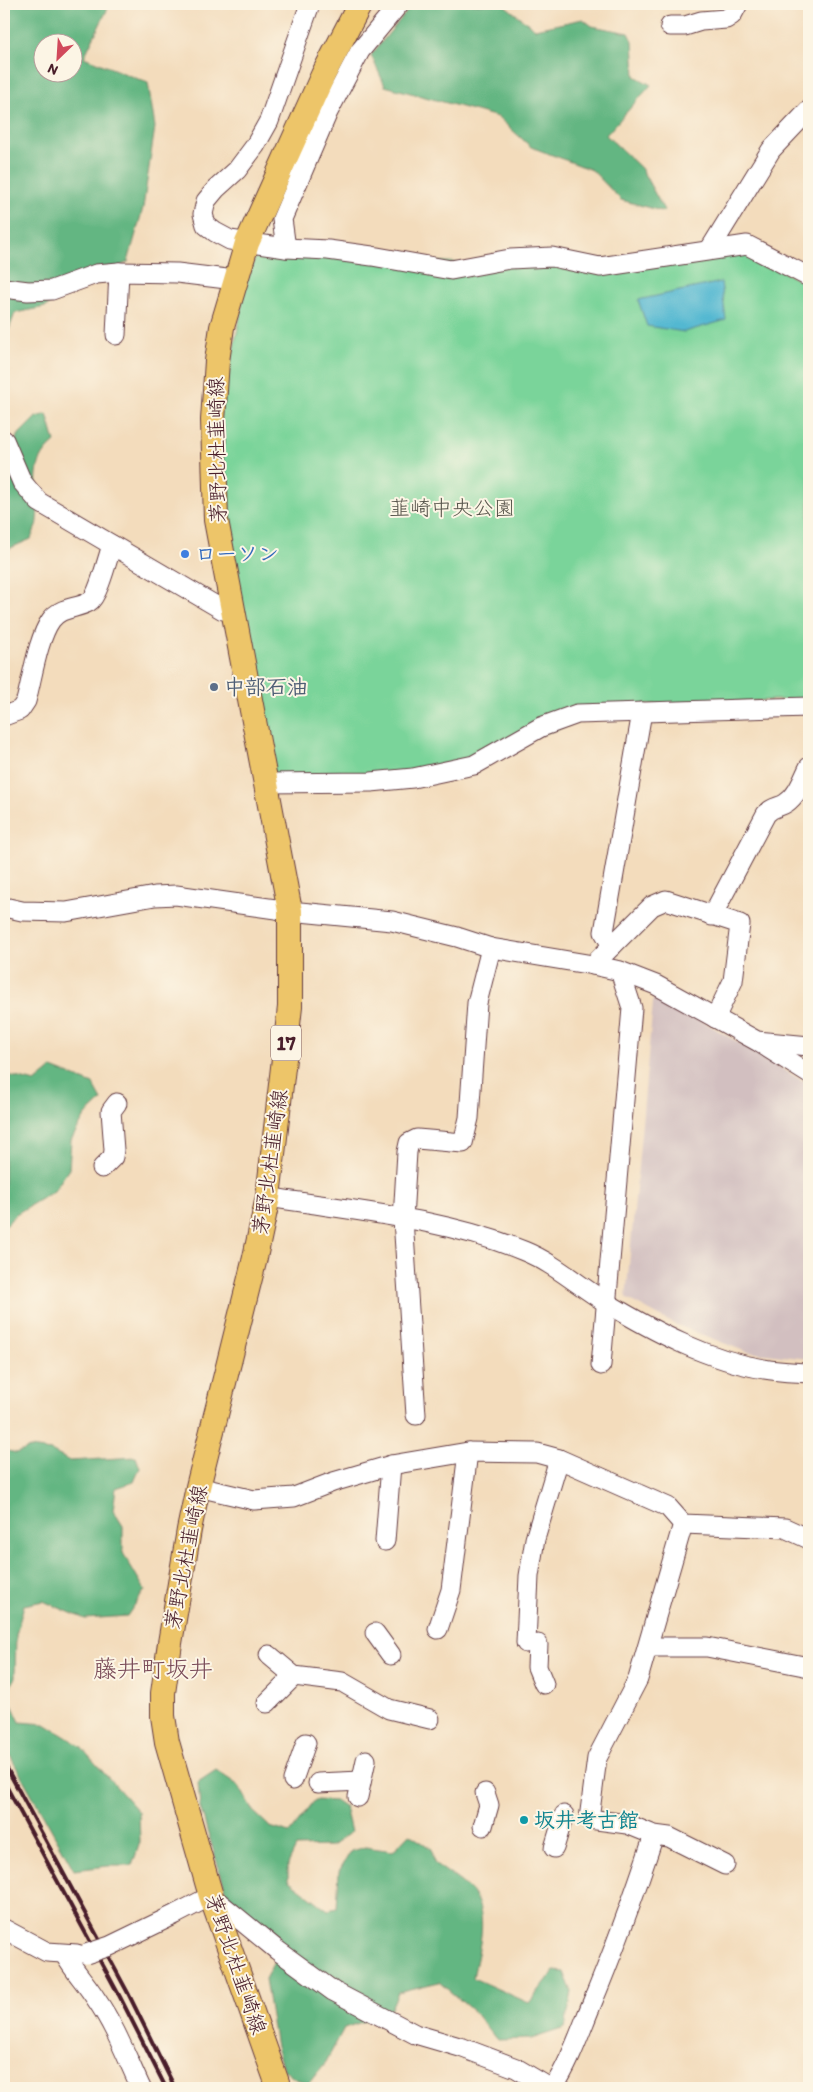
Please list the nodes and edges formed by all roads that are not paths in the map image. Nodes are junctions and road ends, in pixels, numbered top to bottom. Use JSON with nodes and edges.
{"nodes":[{"id":1,"x":310,"y":4,"type":"edge"},
{"id":2,"x":360,"y":4,"type":"edge"},
{"id":3,"x":399,"y":4,"type":"edge"},
{"id":4,"x":738,"y":4,"type":"edge"},
{"id":5,"x":670,"y":26,"type":"dead end"},
{"id":6,"x":809,"y":110,"type":"edge"},
{"id":7,"x":247,"y":243,"type":"junction"},
{"id":8,"x":286,"y":248,"type":"junction"},
{"id":9,"x":710,"y":249,"type":"junction"},
{"id":10,"x":119,"y":272,"type":"junction"},
{"id":11,"x":809,"y":277,"type":"edge"},
{"id":12,"x":235,"y":280,"type":"junction"},
{"id":13,"x":4,"y":288,"type":"edge"},
{"id":14,"x":116,"y":335,"type":"dead end"},
{"id":15,"x":4,"y":440,"type":"edge"},
{"id":16,"x":112,"y":546,"type":"junction"},
{"id":17,"x":232,"y":609,"type":"junction"},
{"id":18,"x":809,"y":706,"type":"edge"},
{"id":19,"x":642,"y":712,"type":"junction"},
{"id":20,"x":4,"y":716,"type":"edge"},
{"id":21,"x":809,"y":767,"type":"edge"},
{"id":22,"x":266,"y":782,"type":"junction"},
{"id":23,"x":4,"y":907,"type":"edge"},
{"id":24,"x":290,"y":911,"type":"junction"},
{"id":25,"x":712,"y":916,"type":"junction"},
{"id":26,"x":612,"y":946,"type":"junction"},
{"id":27,"x":491,"y":948,"type":"junction"},
{"id":28,"x":593,"y":965,"type":"junction"},
{"id":29,"x":620,"y":972,"type":"junction"},
{"id":30,"x":715,"y":1018,"type":"junction"},
{"id":31,"x":757,"y":1041,"type":"junction"},
{"id":32,"x":809,"y":1046,"type":"edge"},
{"id":33,"x":809,"y":1074,"type":"edge"},
{"id":34,"x":117,"y":1103,"type":"dead end"},
{"id":35,"x":102,"y":1168,"type":"dead end"},
{"id":36,"x":268,"y":1197,"type":"junction"},
{"id":37,"x":403,"y":1219,"type":"junction"},
{"id":38,"x":606,"y":1302,"type":"junction"},
{"id":39,"x":601,"y":1365,"type":"dead end"},
{"id":40,"x":809,"y":1373,"type":"edge"},
{"id":41,"x":416,"y":1415,"type":"dead end"},
{"id":42,"x":468,"y":1452,"type":"junction"},
{"id":43,"x":559,"y":1460,"type":"junction"},
{"id":44,"x":391,"y":1466,"type":"junction"},
{"id":45,"x":198,"y":1487,"type":"junction"},
{"id":46,"x":683,"y":1524,"type":"junction"},
{"id":47,"x":809,"y":1539,"type":"edge"},
{"id":48,"x":385,"y":1541,"type":"dead end"},
{"id":49,"x":438,"y":1629,"type":"dead end"},
{"id":50,"x":375,"y":1633,"type":"dead end"},
{"id":51,"x":648,"y":1647,"type":"junction"},
{"id":52,"x":269,"y":1655,"type":"dead end"},
{"id":53,"x":391,"y":1655,"type":"dead end"},
{"id":54,"x":809,"y":1668,"type":"edge"},
{"id":55,"x":294,"y":1676,"type":"junction"},
{"id":56,"x":544,"y":1684,"type":"dead end"},
{"id":57,"x":267,"y":1703,"type":"dead end"},
{"id":58,"x":430,"y":1719,"type":"dead end"},
{"id":59,"x":306,"y":1743,"type":"dead end"},
{"id":60,"x":366,"y":1760,"type":"dead end"},
{"id":61,"x":293,"y":1780,"type":"dead end"},
{"id":62,"x":318,"y":1783,"type":"dead end"},
{"id":63,"x":485,"y":1793,"type":"dead end"},
{"id":64,"x":564,"y":1815,"type":"dead end"},
{"id":65,"x":483,"y":1826,"type":"dead end"},
{"id":66,"x":654,"y":1835,"type":"junction"},
{"id":67,"x":554,"y":1848,"type":"dead end"},
{"id":68,"x":725,"y":1865,"type":"dead end"},
{"id":69,"x":212,"y":1896,"type":"junction"},
{"id":70,"x":4,"y":1929,"type":"edge"},
{"id":71,"x":65,"y":1954,"type":"junction"},
{"id":72,"x":141,"y":2088,"type":"edge"},
{"id":73,"x":279,"y":2088,"type":"edge"},
{"id":74,"x":551,"y":2088,"type":"edge"}],
"edges":[{"from":1,"to":7,"type":"street"},
{"from":2,"to":7,"type":"main road","name":"茅野北杜韮崎線","number":"17"},
{"from":3,"to":8,"type":"street"},
{"from":4,"to":5,"type":"street"},
{"from":6,"to":9,"type":"street"},
{"from":7,"to":8,"type":"street"},
{"from":7,"to":12,"type":"main road","name":"茅野北杜韮崎線","number":"17"},
{"from":8,"to":9,"type":"street"},
{"from":9,"to":11,"type":"street"},
{"from":10,"to":12,"type":"street"},
{"from":10,"to":13,"type":"street"},
{"from":10,"to":14,"type":"street"},
{"from":12,"to":17,"type":"main road","name":"茅野北杜韮崎線","number":"17"},
{"from":15,"to":16,"type":"street"},
{"from":16,"to":17,"type":"street"},
{"from":16,"to":20,"type":"street"},
{"from":17,"to":22,"type":"main road","name":"茅野北杜韮崎線","number":"17"},
{"from":18,"to":19,"type":"street"},
{"from":19,"to":22,"type":"street"},
{"from":19,"to":26,"type":"street"},
{"from":21,"to":25,"type":"street"},
{"from":22,"to":24,"type":"main road","name":"茅野北杜韮崎線","number":"17"},
{"from":23,"to":24,"type":"street"},
{"from":24,"to":27,"type":"street"},
{"from":24,"to":36,"type":"main road","name":"茅野北杜韮崎線","number":"17"},
{"from":25,"to":26,"type":"street"},
{"from":25,"to":30,"type":"street"},
{"from":26,"to":28,"type":"street"},
{"from":27,"to":28,"type":"street"},
{"from":27,"to":37,"type":"street"},
{"from":28,"to":29,"type":"street"},
{"from":29,"to":30,"type":"street"},
{"from":29,"to":38,"type":"street"},
{"from":30,"to":31,"type":"street"},
{"from":31,"to":32,"type":"street"},
{"from":31,"to":33,"type":"street"},
{"from":34,"to":35,"type":"street"},
{"from":36,"to":37,"type":"street"},
{"from":36,"to":45,"type":"main road","name":"茅野北杜韮崎線","number":"17"},
{"from":37,"to":38,"type":"street"},
{"from":37,"to":41,"type":"street"},
{"from":38,"to":39,"type":"street"},
{"from":38,"to":40,"type":"street"},
{"from":42,"to":43,"type":"street"},
{"from":42,"to":44,"type":"street"},
{"from":42,"to":49,"type":"street"},
{"from":43,"to":46,"type":"street"},
{"from":43,"to":56,"type":"street"},
{"from":44,"to":45,"type":"street"},
{"from":44,"to":48,"type":"street"},
{"from":45,"to":69,"type":"main road","name":"茅野北杜韮崎線","number":"17"},
{"from":46,"to":47,"type":"street"},
{"from":46,"to":51,"type":"street"},
{"from":50,"to":53,"type":"street"},
{"from":51,"to":54,"type":"street"},
{"from":51,"to":66,"type":"street"},
{"from":52,"to":55,"type":"street"},
{"from":55,"to":57,"type":"street"},
{"from":55,"to":58,"type":"street"},
{"from":59,"to":61,"type":"street"},
{"from":60,"to":62,"type":"street"},
{"from":63,"to":65,"type":"street"},
{"from":64,"to":67,"type":"street"},
{"from":66,"to":68,"type":"street"},
{"from":66,"to":74,"type":"street"},
{"from":69,"to":71,"type":"street","bridge":true},
{"from":69,"to":73,"type":"main road","name":"茅野北杜韮崎線","number":"17"},
{"from":69,"to":74,"type":"street"},
{"from":70,"to":71,"type":"street"},
{"from":71,"to":72,"type":"street"}]}
